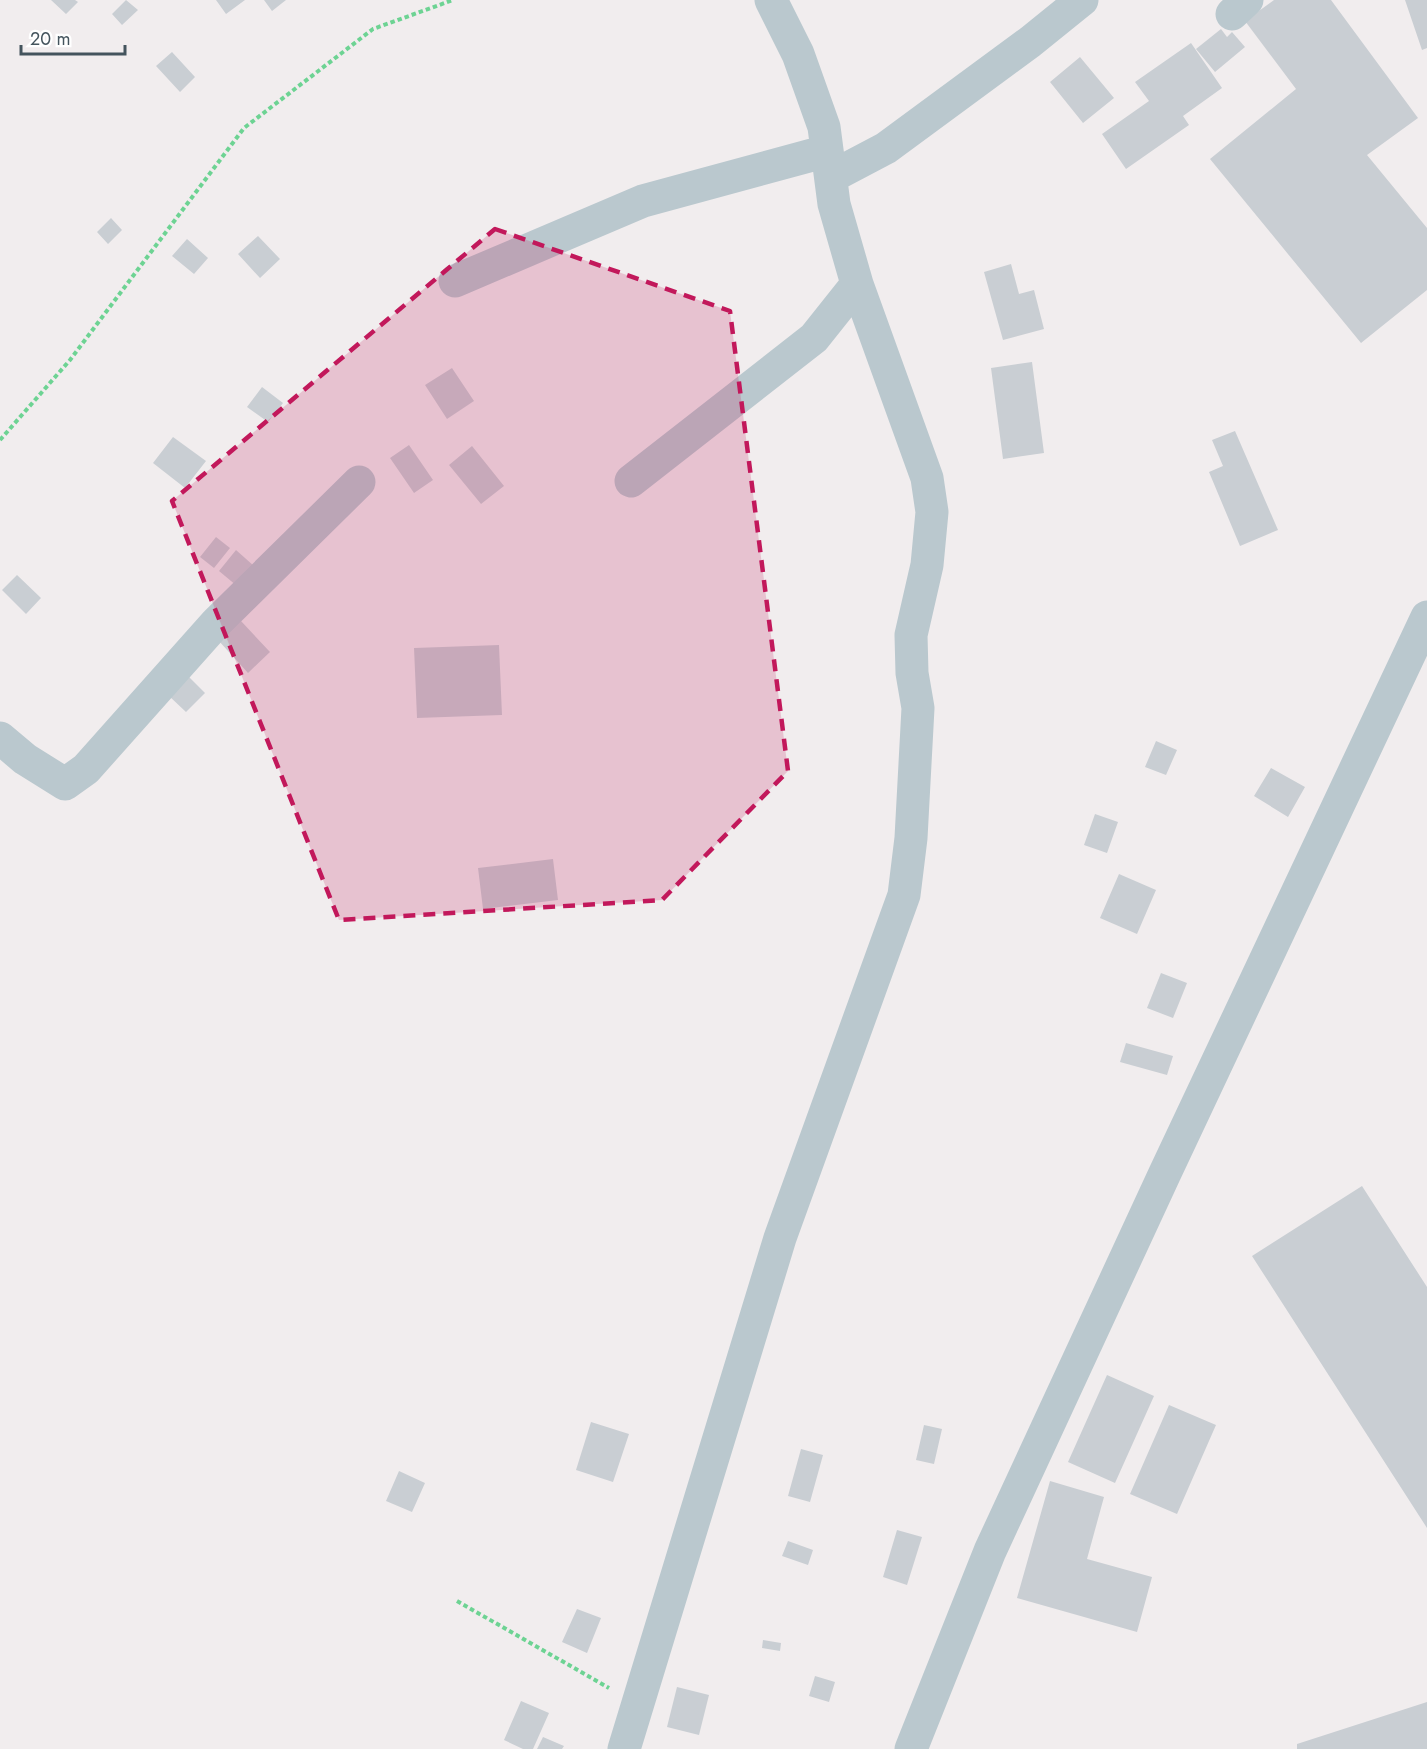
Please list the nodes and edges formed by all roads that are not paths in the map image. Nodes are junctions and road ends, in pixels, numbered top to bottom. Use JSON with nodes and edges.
{"nodes":[{"id":1,"x":771,"y":0,"type":"edge"},
{"id":2,"x":1082,"y":0,"type":"edge"},
{"id":3,"x":829,"y":164,"type":"junction"},
{"id":4,"x":454,"y":281,"type":"dead end"},
{"id":5,"x":857,"y":284,"type":"junction"},
{"id":6,"x":631,"y":481,"type":"dead end"},
{"id":7,"x":359,"y":482,"type":"dead end"},
{"id":8,"x":1427,"y":617,"type":"edge"},
{"id":9,"x":0,"y":738,"type":"edge"},
{"id":10,"x":624,"y":1749,"type":"edge"},
{"id":11,"x":911,"y":1749,"type":"edge"}],
"edges":[{"from":1,"to":3,"type":"street"},
{"from":2,"to":3,"type":"street"},
{"from":3,"to":4,"type":"street"},
{"from":3,"to":5,"type":"street"},
{"from":5,"to":6,"type":"street"},
{"from":5,"to":10,"type":"street"},
{"from":7,"to":9,"type":"street"},
{"from":8,"to":11,"type":"street"}]}
